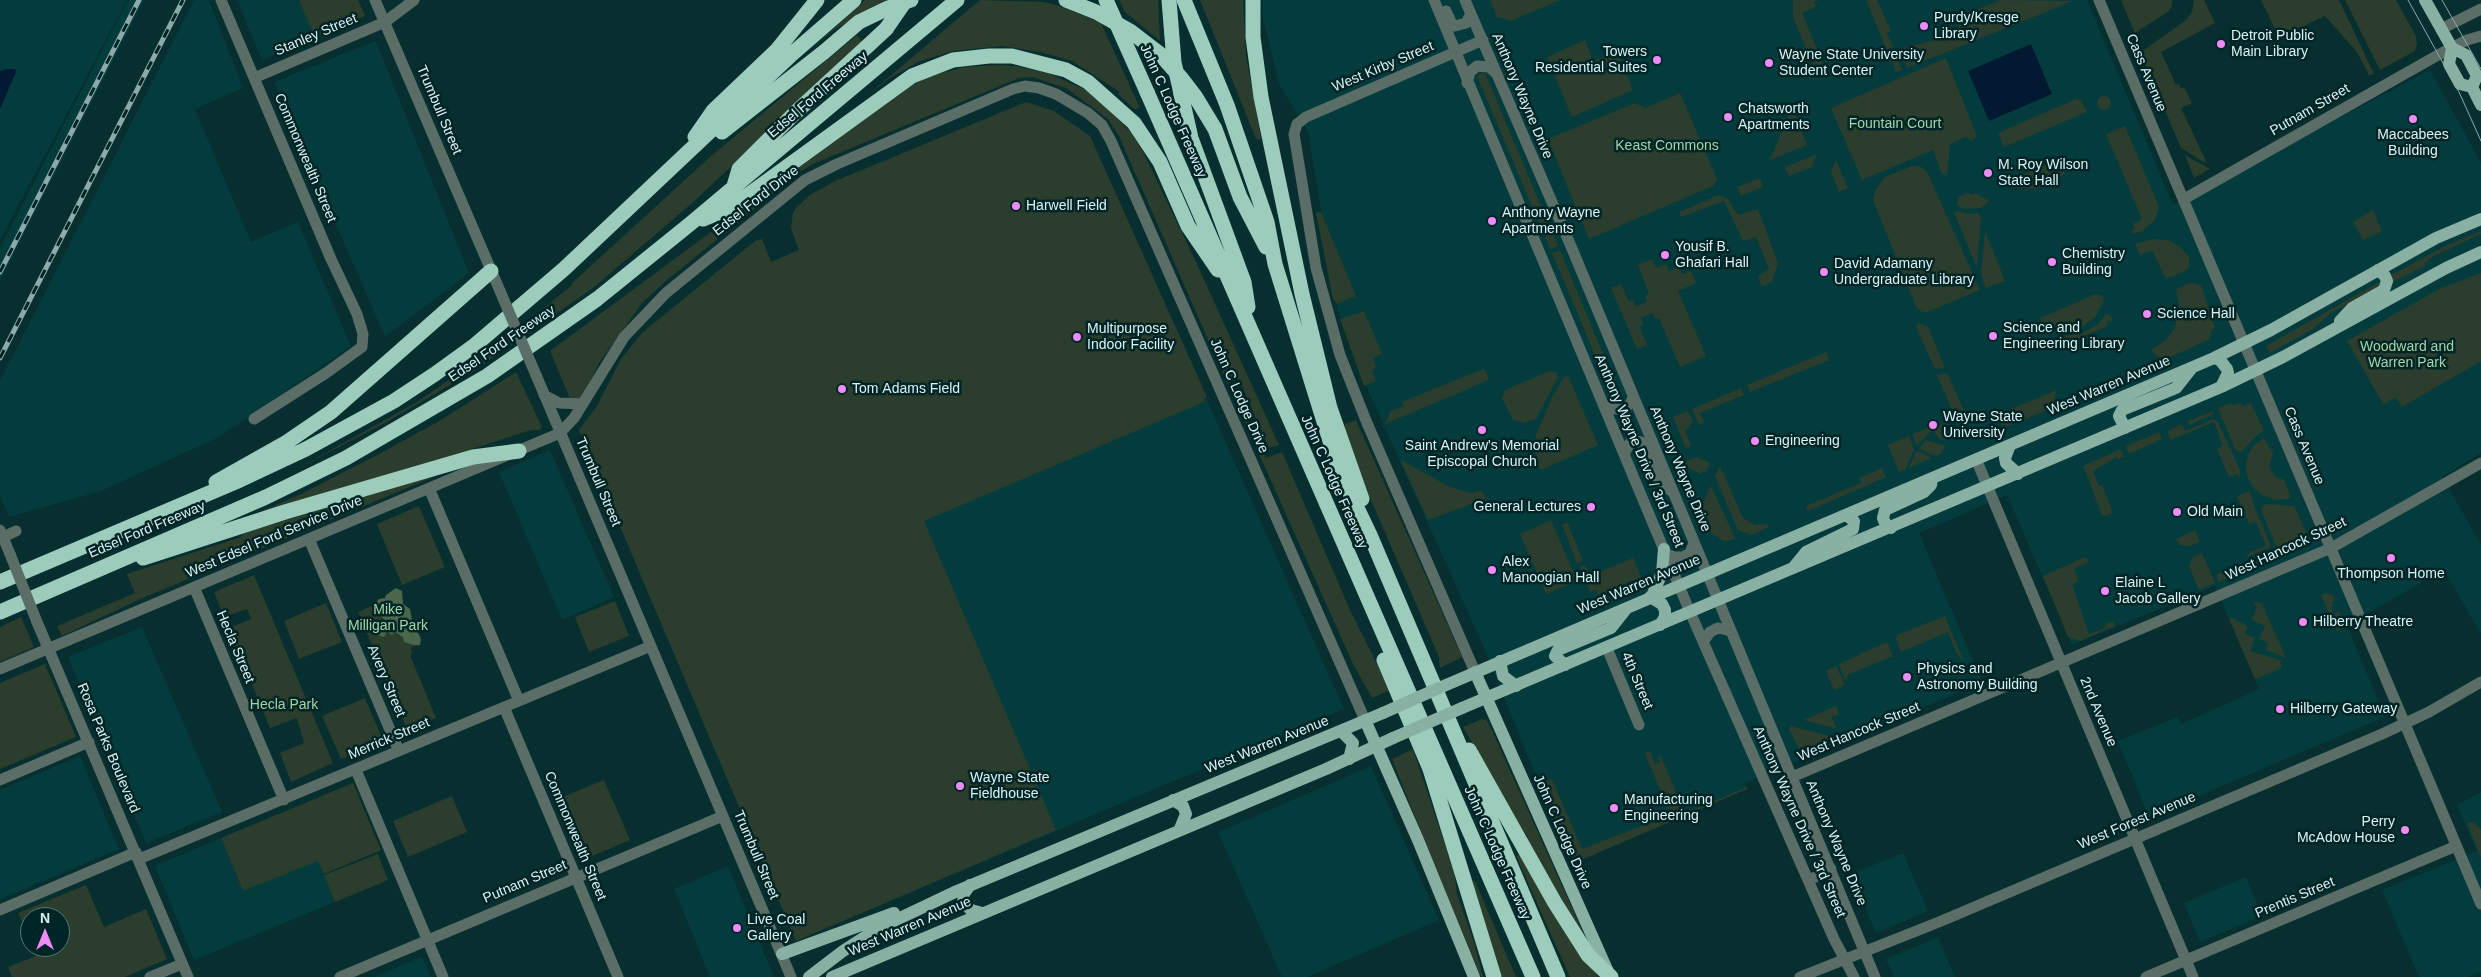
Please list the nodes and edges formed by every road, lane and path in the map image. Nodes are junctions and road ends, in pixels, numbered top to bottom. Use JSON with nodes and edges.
{"nodes":[{"id":1,"x":221,"y":0,"type":"edge"},
{"id":2,"x":375,"y":0,"type":"edge"},
{"id":3,"x":414,"y":0,"type":"edge"},
{"id":4,"x":817,"y":0,"type":"edge"},
{"id":5,"x":854,"y":0,"type":"edge"},
{"id":6,"x":906,"y":0,"type":"edge"},
{"id":7,"x":911,"y":0,"type":"edge"},
{"id":8,"x":957,"y":0,"type":"edge"},
{"id":9,"x":1066,"y":0,"type":"edge"},
{"id":10,"x":1106,"y":0,"type":"edge"},
{"id":11,"x":1169,"y":0,"type":"edge"},
{"id":12,"x":1184,"y":0,"type":"edge"},
{"id":13,"x":1252,"y":0,"type":"edge"},
{"id":14,"x":1434,"y":0,"type":"edge"},
{"id":15,"x":1441,"y":0,"type":"edge"},
{"id":16,"x":1465,"y":0,"type":"edge"},
{"id":17,"x":2099,"y":0,"type":"edge"},
{"id":18,"x":2425,"y":0,"type":"edge"},
{"id":19,"x":2481,"y":9,"type":"edge"},
{"id":20,"x":1471,"y":14,"type":"junction"},
{"id":21,"x":385,"y":22,"type":"junction"},
{"id":22,"x":2441,"y":29,"type":"junction"},
{"id":23,"x":2481,"y":36,"type":"edge"},
{"id":24,"x":1482,"y":40,"type":"junction"},
{"id":25,"x":2452,"y":48,"type":"junction"},
{"id":26,"x":1454,"y":53,"type":"junction"},
{"id":27,"x":1497,"y":74,"type":"junction"},
{"id":28,"x":254,"y":78,"type":"junction"},
{"id":29,"x":1467,"y":83,"type":"junction"},
{"id":30,"x":2472,"y":87,"type":"junction"},
{"id":31,"x":1039,"y":88,"type":"joint"},
{"id":32,"x":2481,"y":105,"type":"edge"},
{"id":33,"x":679,"y":161,"type":"junction"},
{"id":34,"x":658,"y":182,"type":"junction"},
{"id":35,"x":733,"y":187,"type":"junction"},
{"id":36,"x":2184,"y":199,"type":"junction"},
{"id":37,"x":2481,"y":219,"type":"edge"},
{"id":38,"x":690,"y":224,"type":"junction"},
{"id":39,"x":2481,"y":252,"type":"edge"},
{"id":40,"x":1275,"y":264,"type":"junction"},
{"id":41,"x":2378,"y":270,"type":"junction"},
{"id":42,"x":492,"y":271,"type":"junction"},
{"id":43,"x":1241,"y":306,"type":"junction"},
{"id":44,"x":2334,"y":328,"type":"junction"},
{"id":45,"x":1253,"y":334,"type":"junction"},
{"id":46,"x":2244,"y":343,"type":"junction"},
{"id":47,"x":2214,"y":358,"type":"junction"},
{"id":48,"x":2192,"y":367,"type":"junction"},
{"id":49,"x":2256,"y":370,"type":"junction"},
{"id":50,"x":2221,"y":387,"type":"junction"},
{"id":51,"x":544,"y":395,"type":"junction"},
{"id":52,"x":1633,"y":397,"type":"junction"},
{"id":53,"x":583,"y":404,"type":"junction"},
{"id":54,"x":1606,"y":407,"type":"junction"},
{"id":55,"x":254,"y":419,"type":"dead end"},
{"id":56,"x":2125,"y":428,"type":"junction"},
{"id":57,"x":560,"y":433,"type":"junction"},
{"id":58,"x":2010,"y":444,"type":"junction"},
{"id":59,"x":519,"y":450,"type":"junction"},
{"id":60,"x":1625,"y":452,"type":"junction"},
{"id":61,"x":1976,"y":459,"type":"junction"},
{"id":62,"x":2481,"y":463,"type":"edge"},
{"id":63,"x":2018,"y":474,"type":"junction"},
{"id":64,"x":1932,"y":478,"type":"junction"},
{"id":65,"x":1988,"y":486,"type":"junction"},
{"id":66,"x":429,"y":488,"type":"junction"},
{"id":67,"x":1320,"y":489,"type":"junction"},
{"id":68,"x":1674,"y":493,"type":"junction"},
{"id":69,"x":171,"y":509,"type":"junction"},
{"id":70,"x":1846,"y":515,"type":"junction"},
{"id":71,"x":1891,"y":528,"type":"junction"},
{"id":72,"x":16,"y":531,"type":"dead end"},
{"id":73,"x":1,"y":534,"type":"edge"},
{"id":74,"x":1370,"y":534,"type":"junction"},
{"id":75,"x":309,"y":539,"type":"junction"},
{"id":76,"x":1694,"y":543,"type":"junction"},
{"id":77,"x":2331,"y":548,"type":"junction"},
{"id":78,"x":1665,"y":551,"type":"junction"},
{"id":79,"x":109,"y":563,"type":"junction"},
{"id":80,"x":1791,"y":570,"type":"junction"},
{"id":81,"x":1707,"y":573,"type":"junction"},
{"id":82,"x":0,"y":582,"type":"edge"},
{"id":83,"x":1678,"y":585,"type":"junction"},
{"id":84,"x":194,"y":587,"type":"junction"},
{"id":85,"x":1651,"y":597,"type":"junction"},
{"id":86,"x":1718,"y":600,"type":"junction"},
{"id":87,"x":1627,"y":607,"type":"junction"},
{"id":88,"x":0,"y":612,"type":"edge"},
{"id":89,"x":1690,"y":612,"type":"junction"},
{"id":90,"x":1660,"y":625,"type":"junction"},
{"id":91,"x":1731,"y":631,"type":"junction"},
{"id":92,"x":1703,"y":642,"type":"junction"},
{"id":93,"x":650,"y":646,"type":"junction"},
{"id":94,"x":50,"y":648,"type":"junction"},
{"id":95,"x":1607,"y":648,"type":"junction"},
{"id":96,"x":1500,"y":661,"type":"junction"},
{"id":97,"x":2062,"y":663,"type":"junction"},
{"id":98,"x":1565,"y":665,"type":"junction"},
{"id":99,"x":0,"y":669,"type":"edge"},
{"id":100,"x":1475,"y":672,"type":"junction"},
{"id":101,"x":2481,"y":682,"type":"edge"},
{"id":102,"x":1516,"y":686,"type":"junction"},
{"id":103,"x":1486,"y":698,"type":"junction"},
{"id":104,"x":519,"y":701,"type":"junction"},
{"id":105,"x":504,"y":707,"type":"junction"},
{"id":106,"x":1365,"y":720,"type":"junction"},
{"id":107,"x":2406,"y":723,"type":"junction"},
{"id":108,"x":1639,"y":725,"type":"dead end"},
{"id":109,"x":1341,"y":730,"type":"junction"},
{"id":110,"x":1453,"y":734,"type":"junction"},
{"id":111,"x":89,"y":742,"type":"junction"},
{"id":112,"x":1377,"y":747,"type":"junction"},
{"id":113,"x":399,"y":752,"type":"junction"},
{"id":114,"x":1349,"y":759,"type":"junction"},
{"id":115,"x":356,"y":770,"type":"junction"},
{"id":116,"x":1792,"y":777,"type":"junction"},
{"id":117,"x":0,"y":780,"type":"edge"},
{"id":118,"x":284,"y":800,"type":"junction"},
{"id":119,"x":1173,"y":800,"type":"junction"},
{"id":120,"x":723,"y":816,"type":"junction"},
{"id":121,"x":1179,"y":831,"type":"junction"},
{"id":122,"x":2135,"y":839,"type":"junction"},
{"id":123,"x":2456,"y":846,"type":"junction"},
{"id":124,"x":137,"y":856,"type":"junction"},
{"id":125,"x":1830,"y":869,"type":"junction"},
{"id":126,"x":576,"y":877,"type":"junction"},
{"id":127,"x":1808,"y":879,"type":"junction"},
{"id":128,"x":970,"y":886,"type":"junction"},
{"id":129,"x":957,"y":891,"type":"junction"},
{"id":130,"x":2481,"y":904,"type":"edge"},
{"id":131,"x":0,"y":910,"type":"edge"},
{"id":132,"x":982,"y":913,"type":"junction"},
{"id":133,"x":428,"y":940,"type":"junction"},
{"id":134,"x":1865,"y":951,"type":"junction"},
{"id":135,"x":782,"y":954,"type":"junction"},
{"id":136,"x":1843,"y":958,"type":"junction"},
{"id":137,"x":2186,"y":960,"type":"junction"},
{"id":138,"x":182,"y":964,"type":"junction"},
{"id":139,"x":150,"y":977,"type":"edge"},
{"id":140,"x":188,"y":977,"type":"edge"},
{"id":141,"x":340,"y":977,"type":"edge"},
{"id":142,"x":443,"y":977,"type":"edge"},
{"id":143,"x":618,"y":977,"type":"edge"},
{"id":144,"x":791,"y":977,"type":"edge"},
{"id":145,"x":809,"y":977,"type":"edge"},
{"id":146,"x":832,"y":977,"type":"edge"},
{"id":147,"x":1474,"y":977,"type":"edge"},
{"id":148,"x":1494,"y":977,"type":"edge"},
{"id":149,"x":1533,"y":977,"type":"edge"},
{"id":150,"x":1558,"y":977,"type":"edge"},
{"id":151,"x":1611,"y":977,"type":"edge"},
{"id":152,"x":1800,"y":977,"type":"edge"},
{"id":153,"x":1854,"y":977,"type":"edge"},
{"id":154,"x":1875,"y":977,"type":"edge"},
{"id":155,"x":2146,"y":977,"type":"edge"},
{"id":156,"x":2193,"y":977,"type":"edge"}],
"edges":[{"from":1,"to":28,"type":"street","name":"Commonwealth Street"},
{"from":2,"to":21,"type":"street","name":"Trumbull Street"},
{"from":3,"to":21,"type":"street","name":"Stanley Street"},
{"from":4,"to":33,"type":"highway"},
{"from":5,"to":33,"type":"highway","name":"Edsel Ford Freeway"},
{"from":6,"to":35,"type":"highway","bridge":true},
{"from":7,"to":34,"type":"highway"},
{"from":8,"to":35,"type":"highway","name":"Edsel Ford Freeway"},
{"from":9,"to":40,"type":"highway"},
{"from":10,"to":43,"type":"highway","name":"John C Lodge Freeway","bridge":true},
{"from":11,"to":45,"type":"highway","bridge":true},
{"from":12,"to":40,"type":"highway","name":"John C Lodge Freeway"},
{"from":13,"to":74,"type":"highway"},
{"from":14,"to":26,"type":"street","name":"Anthony Wayne Drive / 3rd Street"},
{"from":15,"to":20,"type":"street"},
{"from":16,"to":20,"type":"street","name":"Anthony Wayne Drive"},
{"from":17,"to":36,"type":"street","name":"Cass Avenue"},
{"from":18,"to":22,"type":"main road"},
{"from":19,"to":22,"type":"street"},
{"from":20,"to":24,"type":"street","name":"Anthony Wayne Drive"},
{"from":21,"to":28,"type":"street","name":"Stanley Street"},
{"from":21,"to":42,"type":"street","name":"Trumbull Street"},
{"from":22,"to":25,"type":"main road"},
{"from":23,"to":25,"type":"street","name":"Putnam Street"},
{"from":24,"to":26,"type":"street","name":"West Kirby Street"},
{"from":24,"to":27,"type":"street","name":"Anthony Wayne Drive"},
{"from":25,"to":30,"type":"main road"},
{"from":25,"to":30,"type":"main road"},
{"from":25,"to":36,"type":"street","name":"Putnam Street"},
{"from":26,"to":29,"type":"street","name":"Anthony Wayne Drive / 3rd Street"},
{"from":26,"to":100,"type":"street","name":"West Kirby Street"},
{"from":27,"to":29,"type":"street"},
{"from":27,"to":52,"type":"street","name":"Anthony Wayne Drive"},
{"from":28,"to":55,"type":"street","name":"Commonwealth Street"},
{"from":29,"to":54,"type":"street","name":"Anthony Wayne Drive / 3rd Street"},
{"from":30,"to":32,"type":"main road"},
{"from":31,"to":53,"type":"street","name":"Edsel Ford Drive"},
{"from":31,"to":106,"type":"street","name":"John C Lodge Drive"},
{"from":33,"to":34,"type":"highway","name":"Edsel Ford Freeway"},
{"from":34,"to":69,"type":"highway","name":"Edsel Ford Freeway"},
{"from":35,"to":38,"type":"highway","name":"Edsel Ford Freeway"},
{"from":36,"to":46,"type":"street","name":"Cass Avenue"},
{"from":37,"to":41,"type":"main road","name":"West Warren Avenue"},
{"from":38,"to":43,"type":"highway"},
{"from":38,"to":79,"type":"highway","name":"Edsel Ford Freeway"},
{"from":39,"to":44,"type":"main road","name":"West Warren Avenue"},
{"from":40,"to":74,"type":"highway","name":"John C Lodge Freeway"},
{"from":41,"to":44,"type":"main road"},
{"from":41,"to":46,"type":"main road","name":"West Warren Avenue"},
{"from":42,"to":51,"type":"street","name":"Trumbull Street","bridge":true},
{"from":42,"to":69,"type":"highway"},
{"from":43,"to":45,"type":"highway","name":"John C Lodge Freeway"},
{"from":44,"to":49,"type":"main road","name":"West Warren Avenue"},
{"from":45,"to":67,"type":"highway","name":"John C Lodge Freeway"},
{"from":46,"to":47,"type":"main road","name":"West Warren Avenue"},
{"from":46,"to":49,"type":"street","name":"Cass Avenue"},
{"from":47,"to":48,"type":"main road","name":"West Warren Avenue"},
{"from":47,"to":50,"type":"main road"},
{"from":48,"to":56,"type":"main road"},
{"from":48,"to":58,"type":"main road","name":"West Warren Avenue"},
{"from":49,"to":50,"type":"main road","name":"West Warren Avenue"},
{"from":49,"to":77,"type":"street","name":"Cass Avenue"},
{"from":50,"to":56,"type":"main road","name":"West Warren Avenue"},
{"from":51,"to":53,"type":"street"},
{"from":51,"to":57,"type":"street","name":"Trumbull Street"},
{"from":52,"to":54,"type":"street"},
{"from":52,"to":68,"type":"street","name":"Anthony Wayne Drive"},
{"from":53,"to":57,"type":"street","name":"Edsel Ford Drive"},
{"from":54,"to":60,"type":"street","name":"Anthony Wayne Drive / 3rd Street"},
{"from":56,"to":63,"type":"main road","name":"West Warren Avenue"},
{"from":57,"to":59,"type":"street","name":"West Edsel Ford Service Drive"},
{"from":57,"to":93,"type":"street","name":"Trumbull Street"},
{"from":58,"to":61,"type":"main road","name":"West Warren Avenue"},
{"from":58,"to":63,"type":"main road"},
{"from":59,"to":66,"type":"street","name":"West Edsel Ford Service Drive"},
{"from":59,"to":79,"type":"highway"},
{"from":60,"to":68,"type":"street"},
{"from":60,"to":78,"type":"street","name":"Anthony Wayne Drive / 3rd Street"},
{"from":61,"to":64,"type":"main road","name":"West Warren Avenue"},
{"from":61,"to":65,"type":"street","name":"2nd Avenue"},
{"from":62,"to":77,"type":"street","name":"West Hancock Street"},
{"from":63,"to":65,"type":"main road","name":"West Warren Avenue"},
{"from":64,"to":70,"type":"main road","name":"West Warren Avenue"},
{"from":64,"to":71,"type":"main road"},
{"from":65,"to":71,"type":"main road","name":"West Warren Avenue"},
{"from":65,"to":97,"type":"street","name":"2nd Avenue"},
{"from":66,"to":75,"type":"street","name":"West Edsel Ford Service Drive"},
{"from":66,"to":104,"type":"street"},
{"from":67,"to":148,"type":"highway"},
{"from":67,"to":149,"type":"highway","name":"John C Lodge Freeway"},
{"from":68,"to":76,"type":"street","name":"Anthony Wayne Drive"},
{"from":69,"to":82,"type":"highway","name":"Edsel Ford Freeway"},
{"from":70,"to":80,"type":"main road"},
{"from":70,"to":81,"type":"main road","name":"West Warren Avenue"},
{"from":71,"to":80,"type":"main road","name":"West Warren Avenue"},
{"from":72,"to":73,"type":"street"},
{"from":73,"to":94,"type":"street","name":"Rosa Parks Boulevard","bridge":true},
{"from":74,"to":110,"type":"highway","name":"John C Lodge Freeway"},
{"from":75,"to":84,"type":"street","name":"West Edsel Ford Service Drive"},
{"from":75,"to":113,"type":"street","name":"Avery Street"},
{"from":76,"to":78,"type":"street"},
{"from":76,"to":81,"type":"street","name":"Anthony Wayne Drive"},
{"from":77,"to":97,"type":"street","name":"West Hancock Street"},
{"from":77,"to":107,"type":"street","name":"Cass Avenue"},
{"from":78,"to":83,"type":"street","name":"Anthony Wayne Drive / 3rd Street"},
{"from":78,"to":85,"type":"main road"},
{"from":79,"to":88,"type":"highway","name":"Edsel Ford Freeway"},
{"from":80,"to":86,"type":"main road","name":"West Warren Avenue"},
{"from":81,"to":83,"type":"main road","name":"West Warren Avenue"},
{"from":81,"to":86,"type":"street","name":"Anthony Wayne Drive"},
{"from":83,"to":85,"type":"main road","name":"West Warren Avenue"},
{"from":83,"to":89,"type":"street","name":"Anthony Wayne Drive / 3rd Street"},
{"from":84,"to":94,"type":"street","name":"West Edsel Ford Service Drive"},
{"from":84,"to":118,"type":"street","name":"Hecla Street"},
{"from":85,"to":87,"type":"main road","name":"West Warren Avenue"},
{"from":85,"to":90,"type":"main road"},
{"from":86,"to":89,"type":"main road","name":"West Warren Avenue"},
{"from":86,"to":91,"type":"street","name":"Anthony Wayne Drive"},
{"from":87,"to":96,"type":"main road","name":"West Warren Avenue"},
{"from":87,"to":98,"type":"main road"},
{"from":89,"to":90,"type":"main road","name":"West Warren Avenue"},
{"from":89,"to":92,"type":"street","name":"Anthony Wayne Drive / 3rd Street"},
{"from":90,"to":95,"type":"main road","name":"West Warren Avenue"},
{"from":91,"to":92,"type":"street"},
{"from":91,"to":116,"type":"street","name":"Anthony Wayne Drive"},
{"from":92,"to":127,"type":"street","name":"Anthony Wayne Drive / 3rd Street"},
{"from":93,"to":104,"type":"street","name":"Merrick Street"},
{"from":93,"to":120,"type":"street","name":"Trumbull Street"},
{"from":94,"to":99,"type":"street","name":"West Edsel Ford Service Drive"},
{"from":94,"to":111,"type":"street","name":"Rosa Parks Boulevard"},
{"from":95,"to":98,"type":"main road","name":"West Warren Avenue"},
{"from":95,"to":108,"type":"street","name":"4th Street"},
{"from":96,"to":100,"type":"main road","name":"West Warren Avenue"},
{"from":96,"to":102,"type":"main road"},
{"from":97,"to":116,"type":"street","name":"West Hancock Street"},
{"from":97,"to":122,"type":"street","name":"2nd Avenue"},
{"from":98,"to":102,"type":"main road","name":"West Warren Avenue"},
{"from":100,"to":103,"type":"main road","name":"John C Lodge Drive"},
{"from":100,"to":106,"type":"main road","name":"West Warren Avenue","bridge":true},
{"from":101,"to":107,"type":"street","name":"West Forest Avenue"},
{"from":102,"to":103,"type":"main road","name":"West Warren Avenue"},
{"from":103,"to":112,"type":"main road","name":"West Warren Avenue","bridge":true},
{"from":103,"to":151,"type":"main road","name":"John C Lodge Drive"},
{"from":104,"to":105,"type":"street","name":"Merrick Street"},
{"from":105,"to":113,"type":"street","name":"Merrick Street"},
{"from":105,"to":126,"type":"street","name":"Commonwealth Street"},
{"from":106,"to":109,"type":"main road","name":"West Warren Avenue"},
{"from":106,"to":112,"type":"main road","name":"John C Lodge Drive"},
{"from":107,"to":122,"type":"street","name":"West Forest Avenue"},
{"from":107,"to":123,"type":"street","name":"Cass Avenue"},
{"from":109,"to":114,"type":"main road"},
{"from":109,"to":119,"type":"main road","name":"West Warren Avenue"},
{"from":110,"to":150,"type":"highway","name":"John C Lodge Freeway"},
{"from":110,"to":151,"type":"highway"},
{"from":111,"to":117,"type":"street"},
{"from":111,"to":124,"type":"street","name":"Rosa Parks Boulevard"},
{"from":112,"to":114,"type":"main road","name":"West Warren Avenue"},
{"from":112,"to":147,"type":"main road","name":"John C Lodge Drive"},
{"from":113,"to":115,"type":"street","name":"Merrick Street"},
{"from":114,"to":121,"type":"main road","name":"West Warren Avenue"},
{"from":115,"to":118,"type":"street","name":"Merrick Street"},
{"from":115,"to":133,"type":"street"},
{"from":116,"to":125,"type":"street","name":"Anthony Wayne Drive"},
{"from":118,"to":124,"type":"street","name":"Merrick Street"},
{"from":119,"to":121,"type":"main road"},
{"from":119,"to":128,"type":"main road","name":"West Warren Avenue"},
{"from":120,"to":126,"type":"street","name":"Putnam Street"},
{"from":120,"to":135,"type":"street","name":"Trumbull Street"},
{"from":121,"to":132,"type":"main road","name":"West Warren Avenue"},
{"from":122,"to":134,"type":"street","name":"West Forest Avenue"},
{"from":122,"to":137,"type":"street","name":"2nd Avenue"},
{"from":123,"to":130,"type":"street","name":"Cass Avenue"},
{"from":123,"to":137,"type":"street","name":"Prentis Street"},
{"from":124,"to":131,"type":"street","name":"Merrick Street"},
{"from":124,"to":138,"type":"street","name":"Rosa Parks Boulevard"},
{"from":125,"to":127,"type":"street"},
{"from":125,"to":134,"type":"street","name":"Anthony Wayne Drive"},
{"from":126,"to":133,"type":"street","name":"Putnam Street"},
{"from":126,"to":143,"type":"street","name":"Commonwealth Street"},
{"from":127,"to":136,"type":"street","name":"Anthony Wayne Drive / 3rd Street"},
{"from":128,"to":129,"type":"main road","name":"West Warren Avenue"},
{"from":128,"to":132,"type":"main road"},
{"from":129,"to":135,"type":"main road"},
{"from":129,"to":145,"type":"main road","name":"West Warren Avenue"},
{"from":132,"to":146,"type":"main road","name":"West Warren Avenue"},
{"from":133,"to":141,"type":"street","name":"Putnam Street"},
{"from":133,"to":142,"type":"street"},
{"from":134,"to":136,"type":"street","name":"West Forest Avenue"},
{"from":134,"to":154,"type":"street","name":"Anthony Wayne Drive"},
{"from":135,"to":144,"type":"street","name":"Trumbull Street"},
{"from":136,"to":152,"type":"street","name":"West Forest Avenue"},
{"from":136,"to":153,"type":"street","name":"Anthony Wayne Drive / 3rd Street"},
{"from":137,"to":155,"type":"street","name":"Prentis Street"},
{"from":137,"to":156,"type":"street","name":"2nd Avenue"},
{"from":138,"to":139,"type":"street"},
{"from":138,"to":140,"type":"street","name":"Rosa Parks Boulevard"}]}
